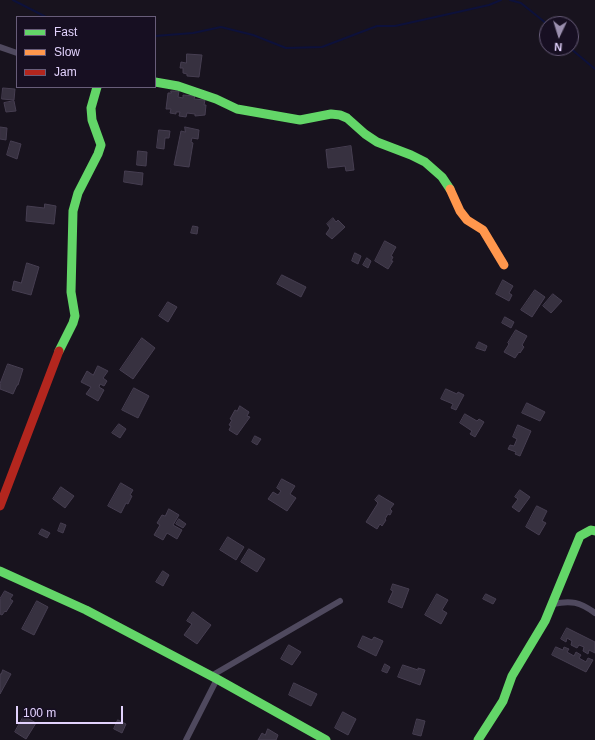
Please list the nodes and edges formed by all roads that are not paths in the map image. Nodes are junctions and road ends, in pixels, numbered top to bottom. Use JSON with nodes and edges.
{"nodes":[{"id":1,"x":0,"y":48,"type":"edge"},
{"id":2,"x":16,"y":52,"type":"edge"},
{"id":3,"x":156,"y":82,"type":"edge"},
{"id":4,"x":97,"y":88,"type":"edge"},
{"id":5,"x":504,"y":265,"type":"dead end"},
{"id":6,"x":0,"y":506,"type":"edge"},
{"id":7,"x":595,"y":531,"type":"edge"},
{"id":8,"x":0,"y":571,"type":"edge"},
{"id":9,"x":340,"y":601,"type":"dead end"},
{"id":10,"x":553,"y":604,"type":"junction"},
{"id":11,"x":595,"y":612,"type":"edge"},
{"id":12,"x":214,"y":677,"type":"junction"},
{"id":13,"x":186,"y":740,"type":"edge"},
{"id":14,"x":326,"y":740,"type":"edge"},
{"id":15,"x":478,"y":740,"type":"edge"}],
"edges":[{"from":1,"to":2,"type":"street"},
{"from":3,"to":5,"type":"street"},
{"from":4,"to":6,"type":"street"},
{"from":7,"to":10,"type":"street"},
{"from":8,"to":12,"type":"street"},
{"from":9,"to":12,"type":"street"},
{"from":10,"to":11,"type":"street"},
{"from":10,"to":15,"type":"street"},
{"from":12,"to":13,"type":"street"},
{"from":12,"to":14,"type":"street"}]}
